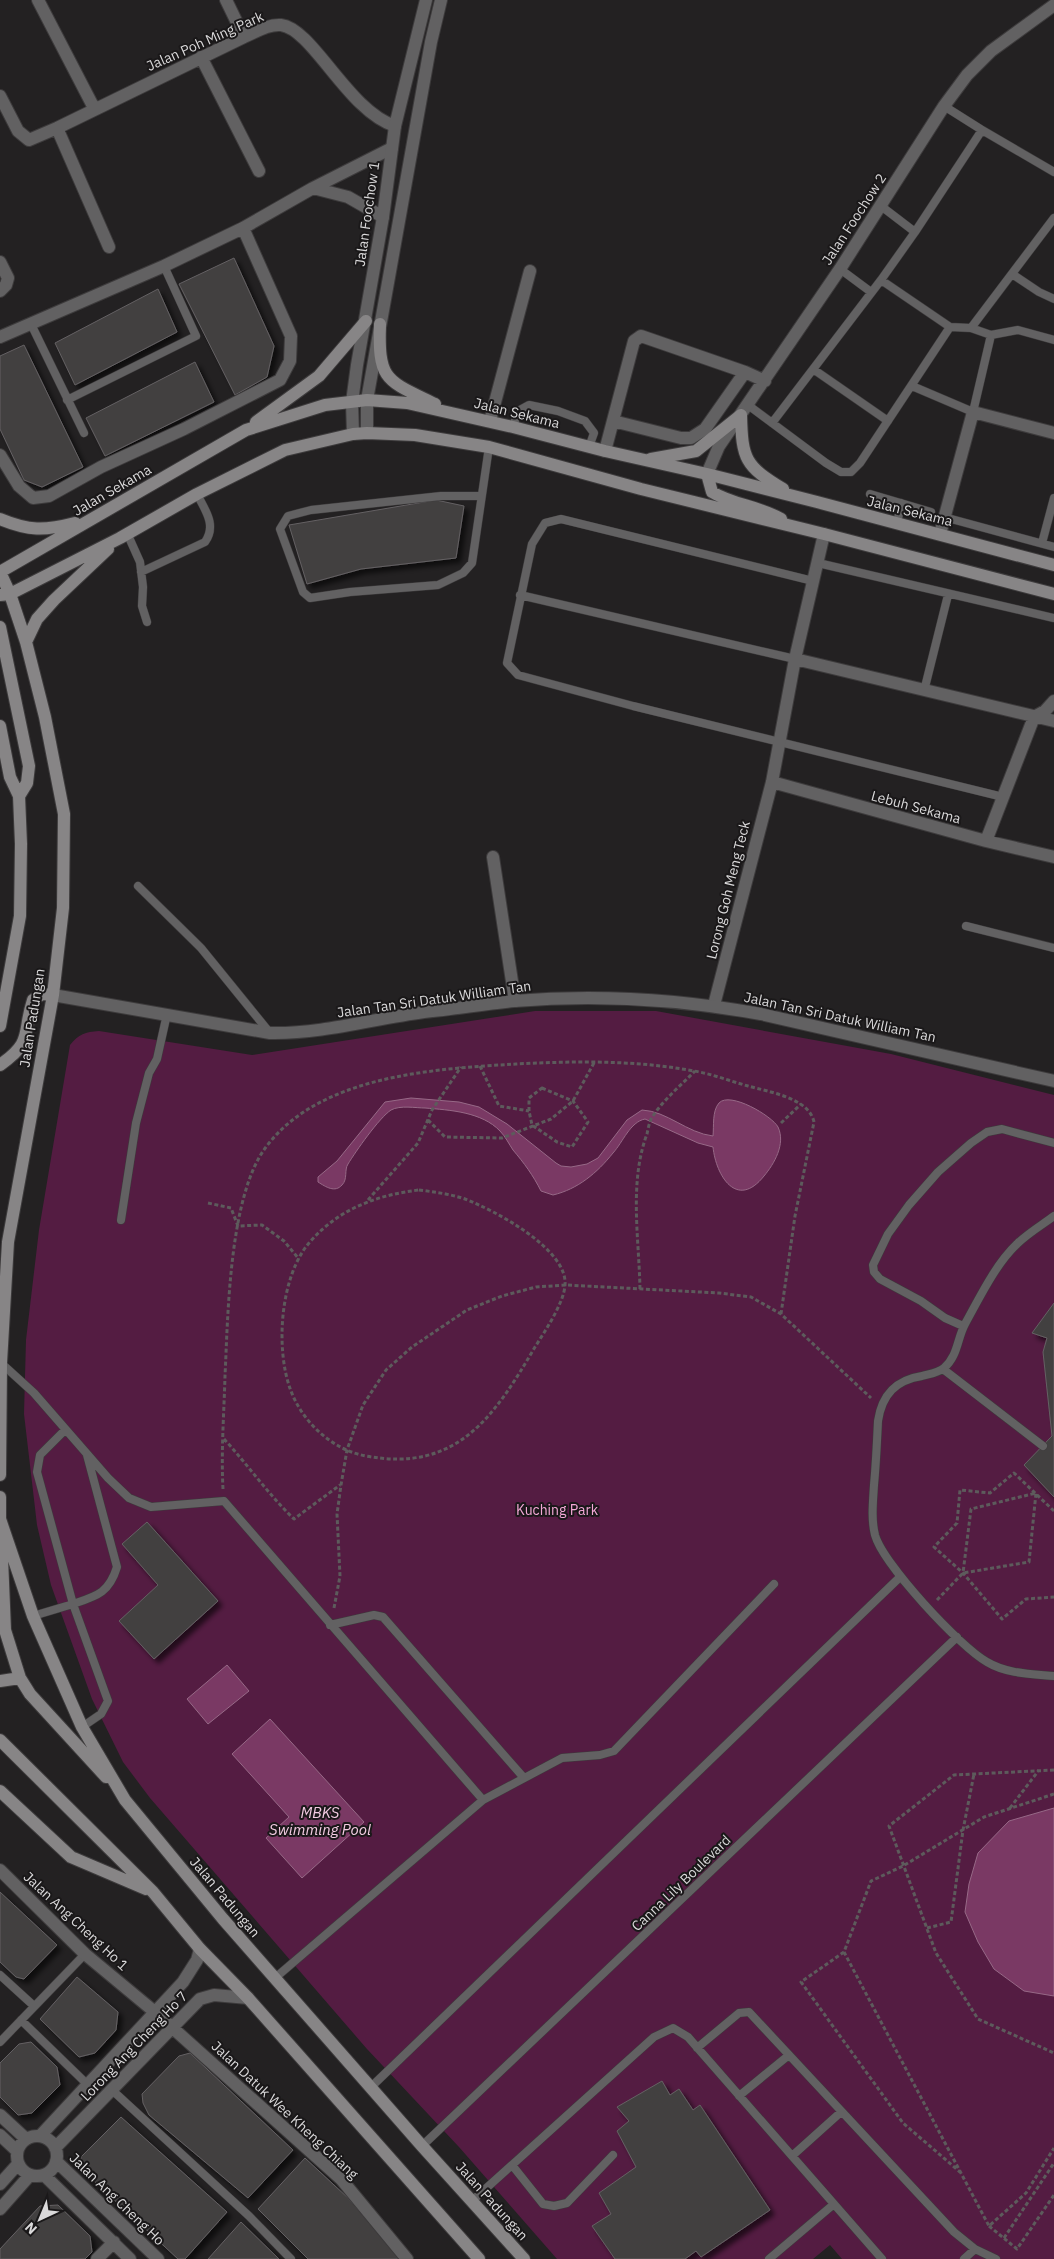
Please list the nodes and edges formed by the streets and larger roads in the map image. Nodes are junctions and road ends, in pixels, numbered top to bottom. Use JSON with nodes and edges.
{"nodes":[{"id":1,"x":38,"y":0,"type":"edge"},
{"id":2,"x":226,"y":0,"type":"edge"},
{"id":3,"x":426,"y":0,"type":"edge"},
{"id":4,"x":441,"y":0,"type":"edge"},
{"id":5,"x":1054,"y":5,"type":"edge"},
{"id":6,"x":244,"y":37,"type":"junction"},
{"id":7,"x":201,"y":57,"type":"junction"},
{"id":8,"x":0,"y":96,"type":"edge"},
{"id":9,"x":94,"y":108,"type":"junction"},
{"id":10,"x":395,"y":126,"type":"junction"},
{"id":11,"x":57,"y":128,"type":"junction"},
{"id":12,"x":392,"y":148,"type":"junction"},
{"id":13,"x":259,"y":171,"type":"dead end"},
{"id":14,"x":313,"y":188,"type":"junction"},
{"id":15,"x":383,"y":217,"type":"junction"},
{"id":16,"x":243,"y":228,"type":"junction"},
{"id":17,"x":109,"y":247,"type":"dead end"},
{"id":18,"x":0,"y":262,"type":"edge"},
{"id":19,"x":530,"y":271,"type":"dead end"},
{"id":20,"x":0,"y":290,"type":"edge"},
{"id":21,"x":366,"y":321,"type":"junction"},
{"id":22,"x":380,"y":324,"type":"junction"},
{"id":23,"x":3,"y":332,"type":"edge"},
{"id":24,"x":745,"y":372,"type":"junction"},
{"id":25,"x":765,"y":381,"type":"junction"},
{"id":26,"x":367,"y":400,"type":"junction"},
{"id":27,"x":352,"y":402,"type":"junction"},
{"id":28,"x":745,"y":410,"type":"junction"},
{"id":29,"x":452,"y":413,"type":"junction"},
{"id":30,"x":490,"y":421,"type":"junction"},
{"id":31,"x":613,"y":421,"type":"junction"},
{"id":32,"x":246,"y":430,"type":"junction"},
{"id":33,"x":367,"y":433,"type":"junction"},
{"id":34,"x":1054,"y":433,"type":"edge"},
{"id":35,"x":353,"y":434,"type":"junction"},
{"id":36,"x":606,"y":452,"type":"junction"},
{"id":37,"x":0,"y":455,"type":"edge"},
{"id":38,"x":643,"y":460,"type":"junction"},
{"id":39,"x":707,"y":474,"type":"junction"},
{"id":40,"x":817,"y":502,"type":"junction"},
{"id":41,"x":0,"y":519,"type":"edge"},
{"id":42,"x":89,"y":520,"type":"junction"},
{"id":43,"x":791,"y":526,"type":"junction"},
{"id":44,"x":824,"y":534,"type":"junction"},
{"id":45,"x":940,"y":534,"type":"junction"},
{"id":46,"x":124,"y":535,"type":"junction"},
{"id":47,"x":1054,"y":565,"type":"edge"},
{"id":48,"x":0,"y":572,"type":"edge"},
{"id":49,"x":5,"y":594,"type":"edge"},
{"id":50,"x":1054,"y":594,"type":"edge"},
{"id":51,"x":0,"y":627,"type":"edge"},
{"id":52,"x":26,"y":642,"type":"junction"},
{"id":53,"x":795,"y":658,"type":"junction"},
{"id":54,"x":1054,"y":701,"type":"edge"},
{"id":55,"x":1034,"y":717,"type":"junction"},
{"id":56,"x":1054,"y":721,"type":"edge"},
{"id":57,"x":0,"y":726,"type":"edge"},
{"id":58,"x":772,"y":782,"type":"junction"},
{"id":59,"x":19,"y":796,"type":"junction"},
{"id":60,"x":986,"y":841,"type":"junction"},
{"id":61,"x":493,"y":857,"type":"dead end"},
{"id":62,"x":1054,"y":857,"type":"edge"},
{"id":63,"x":53,"y":995,"type":"junction"},
{"id":64,"x":515,"y":1001,"type":"junction"},
{"id":65,"x":714,"y":1005,"type":"junction"},
{"id":66,"x":0,"y":1026,"type":"edge"},
{"id":67,"x":0,"y":1065,"type":"edge"},
{"id":68,"x":1054,"y":1081,"type":"edge"},
{"id":69,"x":1,"y":1362,"type":"edge"},
{"id":70,"x":0,"y":1475,"type":"edge"},
{"id":71,"x":0,"y":1497,"type":"edge"},
{"id":72,"x":0,"y":1519,"type":"edge"},
{"id":73,"x":5,"y":1646,"type":"edge"},
{"id":74,"x":20,"y":1678,"type":"junction"},
{"id":75,"x":0,"y":1681,"type":"edge"},
{"id":76,"x":0,"y":1740,"type":"edge"},
{"id":77,"x":0,"y":1791,"type":"edge"},
{"id":78,"x":126,"y":1800,"type":"junction"},
{"id":79,"x":0,"y":1870,"type":"edge"},
{"id":80,"x":153,"y":1892,"type":"junction"},
{"id":81,"x":200,"y":1949,"type":"junction"},
{"id":82,"x":248,"y":1998,"type":"junction"},
{"id":83,"x":156,"y":2013,"type":"junction"},
{"id":84,"x":173,"y":2028,"type":"junction"},
{"id":85,"x":0,"y":2115,"type":"edge"},
{"id":86,"x":0,"y":2135,"type":"edge"},
{"id":87,"x":40,"y":2136,"type":"junction"},
{"id":88,"x":26,"y":2139,"type":"junction"},
{"id":89,"x":55,"y":2148,"type":"junction"},
{"id":90,"x":17,"y":2151,"type":"junction"},
{"id":91,"x":56,"y":2161,"type":"junction"},
{"id":92,"x":18,"y":2164,"type":"junction"},
{"id":93,"x":30,"y":2175,"type":"junction"},
{"id":94,"x":44,"y":2175,"type":"junction"},
{"id":95,"x":0,"y":2184,"type":"edge"},
{"id":96,"x":0,"y":2209,"type":"edge"},
{"id":97,"x":114,"y":2242,"type":"junction"},
{"id":98,"x":97,"y":2259,"type":"edge"},
{"id":99,"x":130,"y":2259,"type":"edge"},
{"id":100,"x":158,"y":2259,"type":"edge"},
{"id":101,"x":407,"y":2259,"type":"edge"},
{"id":102,"x":479,"y":2259,"type":"edge"},
{"id":103,"x":524,"y":2259,"type":"edge"}],
"edges":[{"from":1,"to":9,"type":"street"},
{"from":2,"to":6,"type":"street"},
{"from":3,"to":10,"type":"street","name":"Jalan Foochow 1"},
{"from":4,"to":22,"type":"street"},
{"from":5,"to":25,"type":"street","name":"Jalan Foochow 2"},
{"from":6,"to":7,"type":"street","name":"Jalan Poh Ming Park"},
{"from":6,"to":10,"type":"street","name":"Jalan Poh Ming Park"},
{"from":7,"to":9,"type":"street","name":"Jalan Poh Ming Park"},
{"from":7,"to":13,"type":"street"},
{"from":8,"to":11,"type":"street","name":"Jalan Poh Ming Park"},
{"from":9,"to":11,"type":"street","name":"Jalan Poh Ming Park"},
{"from":10,"to":12,"type":"street","name":"Jalan Foochow 1"},
{"from":11,"to":17,"type":"street"},
{"from":12,"to":14,"type":"street"},
{"from":12,"to":15,"type":"street","name":"Jalan Foochow 1"},
{"from":14,"to":15,"type":"street"},
{"from":14,"to":16,"type":"street"},
{"from":15,"to":21,"type":"street","name":"Jalan Foochow 1"},
{"from":16,"to":23,"type":"street"},
{"from":16,"to":37,"type":"street"},
{"from":18,"to":20,"type":"street"},
{"from":19,"to":30,"type":"street"},
{"from":21,"to":27,"type":"street","name":"Jalan Foochow 1"},
{"from":21,"to":32,"type":"main road"},
{"from":22,"to":26,"type":"street"},
{"from":22,"to":29,"type":"main road"},
{"from":24,"to":25,"type":"street"},
{"from":24,"to":31,"type":"street"},
{"from":24,"to":31,"type":"street"},
{"from":25,"to":28,"type":"street","name":"Jalan Foochow 2"},
{"from":26,"to":27,"type":"main road","name":"Jalan Sekama"},
{"from":26,"to":29,"type":"main road","name":"Jalan Sekama"},
{"from":26,"to":33,"type":"street"},
{"from":27,"to":32,"type":"main road","name":"Jalan Sekama"},
{"from":27,"to":35,"type":"street","name":"Jalan Foochow 1"},
{"from":28,"to":38,"type":"main road"},
{"from":28,"to":39,"type":"street","name":"Jalan Foochow 2"},
{"from":28,"to":40,"type":"main road"},
{"from":29,"to":30,"type":"main road","name":"Jalan Sekama"},
{"from":30,"to":36,"type":"main road","name":"Jalan Sekama"},
{"from":31,"to":36,"type":"street"},
{"from":32,"to":42,"type":"main road","name":"Jalan Sekama"},
{"from":33,"to":35,"type":"main road"},
{"from":33,"to":43,"type":"main road"},
{"from":34,"to":45,"type":"street"},
{"from":35,"to":46,"type":"main road"},
{"from":36,"to":38,"type":"main road","name":"Jalan Sekama"},
{"from":38,"to":39,"type":"main road","name":"Jalan Sekama"},
{"from":39,"to":40,"type":"main road","name":"Jalan Sekama"},
{"from":39,"to":43,"type":"main road"},
{"from":40,"to":45,"type":"main road","name":"Jalan Sekama"},
{"from":41,"to":42,"type":"main road"},
{"from":42,"to":48,"type":"main road","name":"Jalan Sekama"},
{"from":43,"to":44,"type":"main road"},
{"from":44,"to":50,"type":"main road"},
{"from":44,"to":53,"type":"street","name":"Lorong Goh Meng Teck"},
{"from":45,"to":47,"type":"main road","name":"Jalan Sekama"},
{"from":46,"to":49,"type":"main road"},
{"from":46,"to":52,"type":"main road"},
{"from":48,"to":49,"type":"main road","name":"Jalan Padungan"},
{"from":49,"to":52,"type":"main road","name":"Jalan Padungan"},
{"from":51,"to":59,"type":"main road"},
{"from":52,"to":63,"type":"main road","name":"Jalan Padungan"},
{"from":53,"to":55,"type":"street"},
{"from":53,"to":58,"type":"street","name":"Lorong Goh Meng Teck"},
{"from":54,"to":55,"type":"street"},
{"from":55,"to":56,"type":"street"},
{"from":55,"to":60,"type":"street"},
{"from":57,"to":59,"type":"main road"},
{"from":58,"to":60,"type":"street","name":"Lebuh Sekama"},
{"from":58,"to":65,"type":"street","name":"Lorong Goh Meng Teck"},
{"from":59,"to":66,"type":"main road"},
{"from":60,"to":62,"type":"street","name":"Lebuh Sekama"},
{"from":61,"to":64,"type":"street"},
{"from":63,"to":64,"type":"street","name":"Jalan Tan Sri Datuk William Tan"},
{"from":63,"to":67,"type":"main road"},
{"from":63,"to":69,"type":"main road","name":"Jalan Padungan"},
{"from":64,"to":65,"type":"street","name":"Jalan Tan Sri Datuk William Tan"},
{"from":65,"to":68,"type":"street","name":"Jalan Tan Sri Datuk William Tan"},
{"from":69,"to":70,"type":"main road","name":"Jalan Padungan"},
{"from":71,"to":72,"type":"main road","name":"Jalan Padungan"},
{"from":72,"to":73,"type":"main road"},
{"from":72,"to":78,"type":"main road","name":"Jalan Padungan"},
{"from":73,"to":74,"type":"main road"},
{"from":74,"to":75,"type":"main road"},
{"from":74,"to":78,"type":"main road"},
{"from":76,"to":80,"type":"main road"},
{"from":77,"to":80,"type":"main road"},
{"from":78,"to":103,"type":"main road","name":"Jalan Padungan"},
{"from":79,"to":83,"type":"street","name":"Jalan Ang Cheng Ho 1"},
{"from":80,"to":81,"type":"main road"},
{"from":81,"to":82,"type":"main road"},
{"from":81,"to":83,"type":"street","name":"Lorong Ang Cheng Ho 7"},
{"from":82,"to":84,"type":"street","name":"Lorong Ang Cheng Ho 7"},
{"from":82,"to":102,"type":"main road"},
{"from":83,"to":84,"type":"street","name":"Jalan Datuk Wee Kheng Chiang"},
{"from":83,"to":87,"type":"street","name":"Lorong Ang Cheng Ho 7"},
{"from":84,"to":89,"type":"street","name":"Lorong Ang Cheng Ho 7"},
{"from":84,"to":101,"type":"street","name":"Jalan Datuk Wee Kheng Chiang"},
{"from":85,"to":88,"type":"street"},
{"from":86,"to":90,"type":"street"},
{"from":87,"to":88,"type":"street"},
{"from":87,"to":89,"type":"street"},
{"from":88,"to":90,"type":"street"},
{"from":89,"to":91,"type":"street"},
{"from":90,"to":92,"type":"street"},
{"from":91,"to":94,"type":"street"},
{"from":91,"to":100,"type":"street","name":"Jalan Ang Cheng Ho"},
{"from":92,"to":93,"type":"street"},
{"from":92,"to":95,"type":"street"},
{"from":93,"to":94,"type":"street"},
{"from":93,"to":96,"type":"street"},
{"from":94,"to":97,"type":"street"},
{"from":97,"to":98,"type":"street"},
{"from":97,"to":99,"type":"street"}]}
